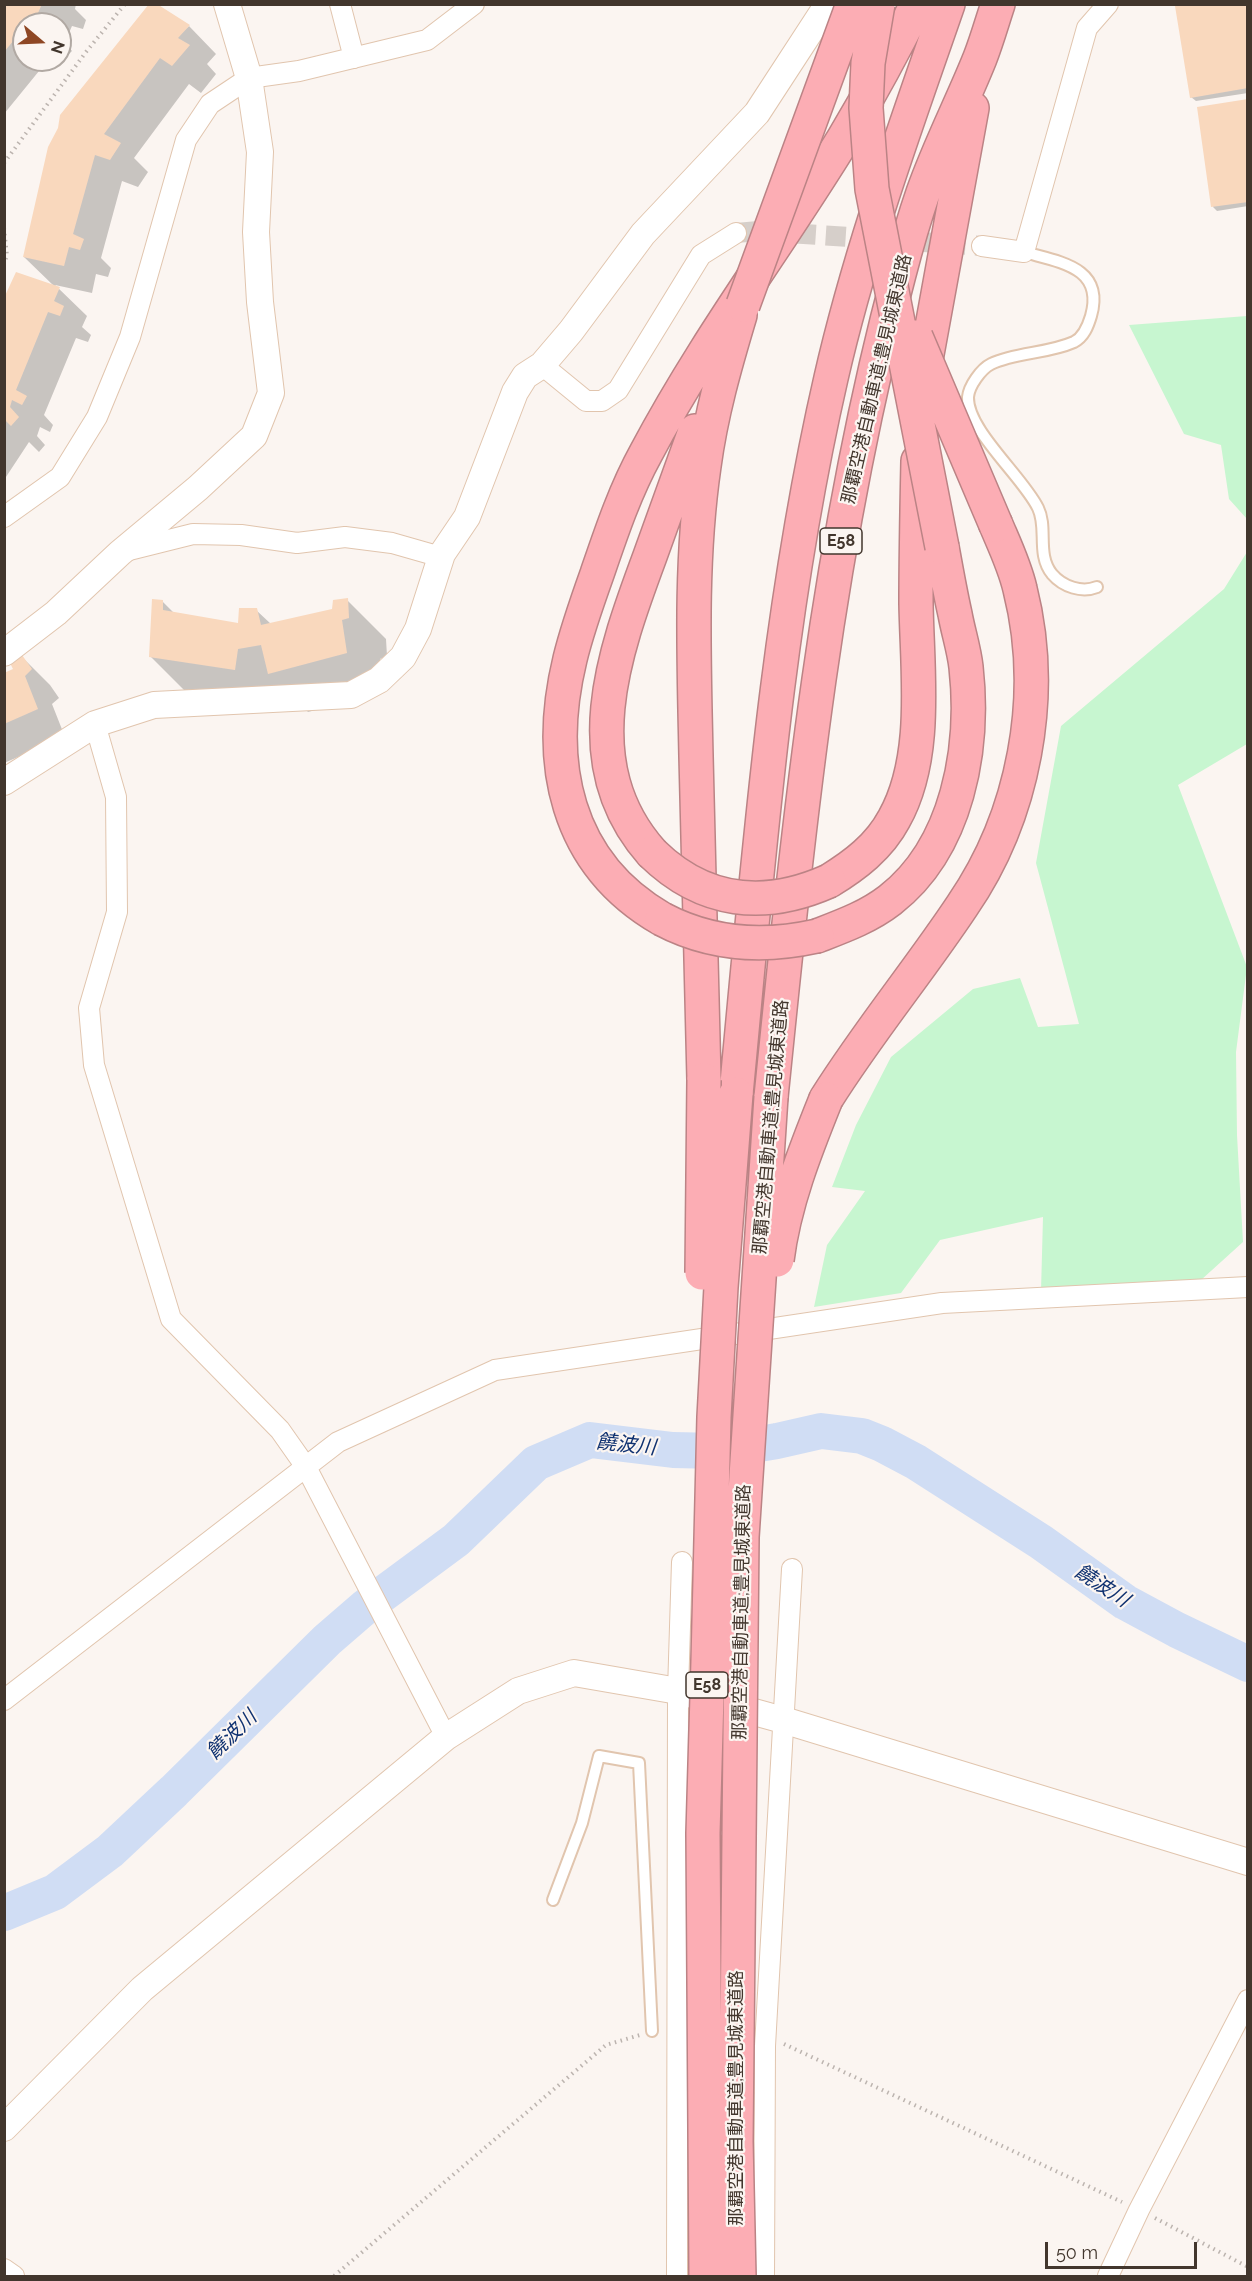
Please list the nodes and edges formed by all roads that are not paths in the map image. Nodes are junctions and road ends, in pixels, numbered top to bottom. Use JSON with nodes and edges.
{"nodes":[{"id":1,"x":227,"y":4,"type":"edge"},
{"id":2,"x":340,"y":4,"type":"edge"},
{"id":3,"x":474,"y":4,"type":"edge"},
{"id":4,"x":828,"y":4,"type":"edge"},
{"id":5,"x":853,"y":4,"type":"edge"},
{"id":6,"x":878,"y":4,"type":"edge"},
{"id":7,"x":917,"y":4,"type":"edge"},
{"id":8,"x":948,"y":4,"type":"edge"},
{"id":9,"x":998,"y":4,"type":"edge"},
{"id":10,"x":1108,"y":4,"type":"edge"},
{"id":11,"x":455,"y":11,"type":"edge"},
{"id":12,"x":981,"y":56,"type":"junction"},
{"id":13,"x":354,"y":58,"type":"junction"},
{"id":14,"x":249,"y":78,"type":"junction"},
{"id":15,"x":736,"y":233,"type":"tunnel mouth"},
{"id":16,"x":982,"y":246,"type":"tunnel mouth"},
{"id":17,"x":1024,"y":252,"type":"junction"},
{"id":18,"x":888,"y":262,"type":"junction"},
{"id":19,"x":742,"y":305,"type":"junction"},
{"id":20,"x":542,"y":365,"type":"junction"},
{"id":21,"x":4,"y":517,"type":"edge"},
{"id":22,"x":120,"y":553,"type":"junction"},
{"id":23,"x":441,"y":558,"type":"junction"},
{"id":24,"x":1097,"y":587,"type":"dead end"},
{"id":25,"x":4,"y":653,"type":"edge"},
{"id":26,"x":95,"y":724,"type":"junction"},
{"id":27,"x":4,"y":782,"type":"edge"},
{"id":28,"x":1248,"y":1287,"type":"edge"},
{"id":29,"x":306,"y":1467,"type":"junction"},
{"id":30,"x":682,"y":1562,"type":"dead end"},
{"id":31,"x":792,"y":1569,"type":"dead end"},
{"id":32,"x":708,"y":1661,"type":"junction"},
{"id":33,"x":678,"y":1691,"type":"junction"},
{"id":34,"x":4,"y":1700,"type":"edge"},
{"id":35,"x":783,"y":1720,"type":"junction"},
{"id":36,"x":446,"y":1737,"type":"junction"},
{"id":37,"x":737,"y":1835,"type":"junction"},
{"id":38,"x":1248,"y":1862,"type":"edge"},
{"id":39,"x":553,"y":1900,"type":"dead end"},
{"id":40,"x":1248,"y":2000,"type":"edge"},
{"id":41,"x":652,"y":2031,"type":"road end"},
{"id":42,"x":677,"y":2043,"type":"junction"},
{"id":43,"x":765,"y":2046,"type":"junction"},
{"id":44,"x":4,"y":2128,"type":"edge"},
{"id":45,"x":4,"y":2269,"type":"edge"},
{"id":46,"x":14,"y":2277,"type":"edge"},
{"id":47,"x":677,"y":2277,"type":"edge"},
{"id":48,"x":706,"y":2277,"type":"edge"},
{"id":49,"x":739,"y":2277,"type":"edge"},
{"id":50,"x":764,"y":2277,"type":"edge"},
{"id":51,"x":1108,"y":2277,"type":"edge"}],
"edges":[{"from":1,"to":14,"type":"street"},
{"from":2,"to":13,"type":"street"},
{"from":3,"to":11,"type":"street"},
{"from":4,"to":20,"type":"street"},
{"from":5,"to":19,"type":"highway","bridge":true},
{"from":6,"to":18,"type":"highway","bridge":true},
{"from":7,"to":18,"type":"highway","bridge":true},
{"from":8,"to":32,"type":"highway","name":"那覇空港自動車道;豊見城東道路","number":"E58","bridge":true},
{"from":9,"to":12,"type":"highway","name":"那覇空港自動車道;豊見城東道路","number":"E58"},
{"from":10,"to":17,"type":"street"},
{"from":11,"to":13,"type":"street"},
{"from":12,"to":19,"type":"highway","bridge":true},
{"from":12,"to":37,"type":"highway","name":"那覇空港自動車道;豊見城東道路","number":"E58","bridge":true},
{"from":13,"to":14,"type":"street"},
{"from":14,"to":21,"type":"street"},
{"from":14,"to":22,"type":"street"},
{"from":15,"to":20,"type":"street"},
{"from":16,"to":17,"type":"street"},
{"from":17,"to":24,"type":"lane"},
{"from":18,"to":37,"type":"highway","bridge":true},
{"from":19,"to":32,"type":"highway","bridge":true},
{"from":20,"to":23,"type":"street"},
{"from":22,"to":23,"type":"street"},
{"from":22,"to":25,"type":"street"},
{"from":23,"to":26,"type":"street"},
{"from":26,"to":27,"type":"street"},
{"from":26,"to":29,"type":"street"},
{"from":28,"to":29,"type":"street"},
{"from":29,"to":34,"type":"street"},
{"from":29,"to":36,"type":"street"},
{"from":30,"to":33,"type":"street"},
{"from":31,"to":35,"type":"street"},
{"from":32,"to":48,"type":"highway","name":"那覇空港自動車道;豊見城東道路","number":"E58","bridge":true},
{"from":33,"to":35,"type":"street"},
{"from":33,"to":36,"type":"street"},
{"from":33,"to":42,"type":"street"},
{"from":35,"to":38,"type":"street"},
{"from":35,"to":43,"type":"street"},
{"from":36,"to":44,"type":"street"},
{"from":37,"to":49,"type":"highway","name":"那覇空港自動車道;豊見城東道路","number":"E58","bridge":true},
{"from":39,"to":41,"type":"lane"},
{"from":40,"to":51,"type":"street"},
{"from":42,"to":43,"type":"street"},
{"from":42,"to":47,"type":"street"},
{"from":43,"to":50,"type":"street"},
{"from":45,"to":46,"type":"street"}]}
